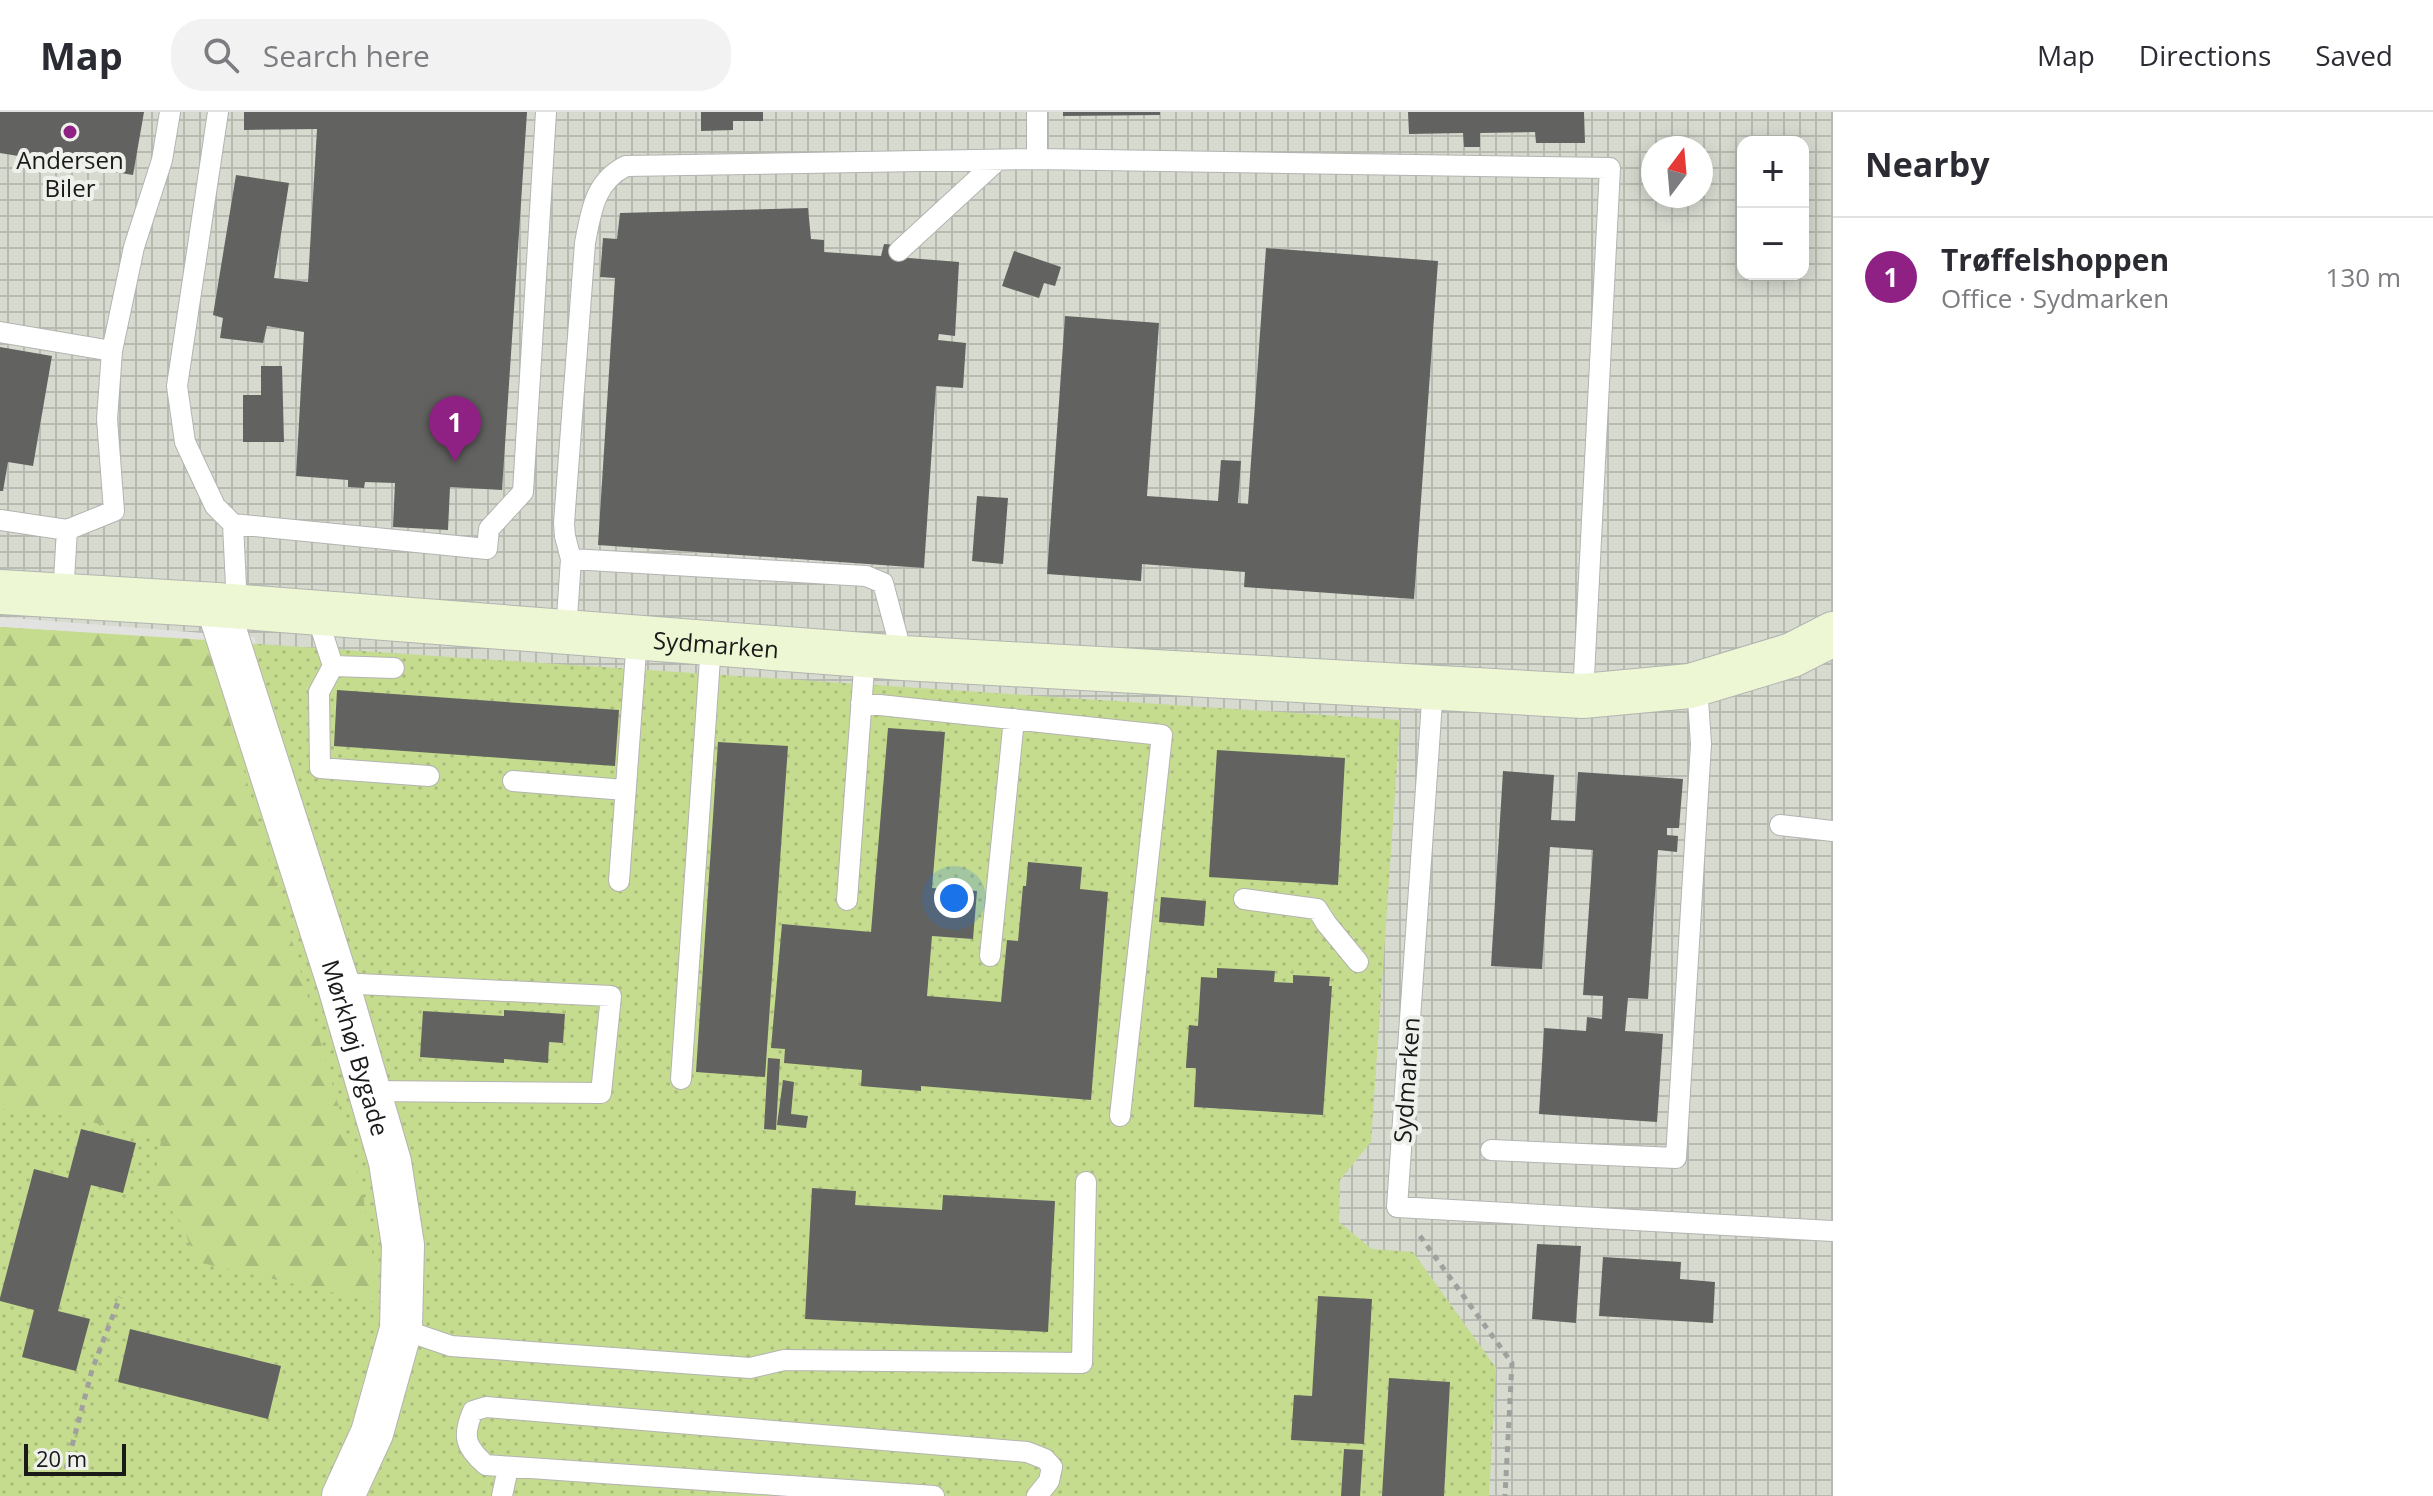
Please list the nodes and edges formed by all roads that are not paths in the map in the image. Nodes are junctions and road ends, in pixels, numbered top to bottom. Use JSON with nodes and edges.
{"nodes":[{"id":1,"x":170,"y":112,"type":"edge"},
{"id":2,"x":218,"y":112,"type":"edge"},
{"id":3,"x":546,"y":112,"type":"edge"},
{"id":4,"x":1037,"y":112,"type":"edge"},
{"id":5,"x":1037,"y":159,"type":"junction"},
{"id":6,"x":998,"y":160,"type":"junction"},
{"id":7,"x":899,"y":251,"type":"dead end"},
{"id":8,"x":0,"y":332,"type":"edge"},
{"id":9,"x":112,"y":351,"type":"junction"},
{"id":10,"x":0,"y":520,"type":"edge"},
{"id":11,"x":233,"y":524,"type":"junction"},
{"id":12,"x":67,"y":530,"type":"junction"},
{"id":13,"x":571,"y":559,"type":"junction"},
{"id":14,"x":0,"y":592,"type":"edge"},
{"id":15,"x":63,"y":596,"type":"junction"},
{"id":16,"x":227,"y":606,"type":"junction"},
{"id":17,"x":316,"y":613,"type":"junction"},
{"id":18,"x":566,"y":632,"type":"junction"},
{"id":19,"x":1833,"y":634,"type":"edge"},
{"id":20,"x":637,"y":638,"type":"junction"},
{"id":21,"x":711,"y":644,"type":"junction"},
{"id":22,"x":884,"y":657,"type":"junction"},
{"id":23,"x":333,"y":666,"type":"junction"},
{"id":24,"x":394,"y":668,"type":"dead end"},
{"id":25,"x":1697,"y":684,"type":"junction"},
{"id":26,"x":1433,"y":687,"type":"junction"},
{"id":27,"x":1583,"y":696,"type":"junction"},
{"id":28,"x":861,"y":703,"type":"junction"},
{"id":29,"x":1014,"y":719,"type":"junction"},
{"id":30,"x":429,"y":776,"type":"dead end"},
{"id":31,"x":513,"y":781,"type":"dead end"},
{"id":32,"x":625,"y":790,"type":"junction"},
{"id":33,"x":1780,"y":825,"type":"dead end"},
{"id":34,"x":1833,"y":831,"type":"edge"},
{"id":35,"x":619,"y":881,"type":"dead end"},
{"id":36,"x":1244,"y":899,"type":"dead end"},
{"id":37,"x":847,"y":900,"type":"dead end"},
{"id":38,"x":990,"y":956,"type":"dead end"},
{"id":39,"x":1358,"y":962,"type":"dead end"},
{"id":40,"x":338,"y":983,"type":"junction"},
{"id":41,"x":681,"y":1079,"type":"dead end"},
{"id":42,"x":368,"y":1091,"type":"junction"},
{"id":43,"x":1120,"y":1116,"type":"dead end"},
{"id":44,"x":1491,"y":1150,"type":"dead end"},
{"id":45,"x":1086,"y":1182,"type":"dead end"},
{"id":46,"x":1833,"y":1231,"type":"edge"},
{"id":47,"x":401,"y":1329,"type":"junction"},
{"id":48,"x":508,"y":1468,"type":"junction"},
{"id":49,"x":343,"y":1496,"type":"edge"},
{"id":50,"x":502,"y":1496,"type":"edge"},
{"id":51,"x":934,"y":1496,"type":"edge"},
{"id":52,"x":1037,"y":1496,"type":"edge"}],
"edges":[{"from":1,"to":9,"type":"lane"},
{"from":2,"to":11,"type":"lane"},
{"from":3,"to":11,"type":"lane"},
{"from":4,"to":5,"type":"lane"},
{"from":5,"to":6,"type":"lane"},
{"from":5,"to":27,"type":"lane"},
{"from":6,"to":7,"type":"lane"},
{"from":6,"to":13,"type":"lane"},
{"from":8,"to":9,"type":"lane"},
{"from":9,"to":12,"type":"lane"},
{"from":10,"to":12,"type":"lane"},
{"from":11,"to":16,"type":"lane"},
{"from":12,"to":15,"type":"lane"},
{"from":13,"to":18,"type":"lane"},
{"from":13,"to":22,"type":"lane"},
{"from":14,"to":15,"type":"street","name":"Sydmarken"},
{"from":15,"to":16,"type":"street","name":"Sydmarken"},
{"from":16,"to":17,"type":"street","name":"Sydmarken"},
{"from":16,"to":40,"type":"street","name":"Mørkhøj Bygade"},
{"from":17,"to":18,"type":"street","name":"Sydmarken"},
{"from":17,"to":23,"type":"lane"},
{"from":18,"to":20,"type":"street","name":"Sydmarken"},
{"from":19,"to":25,"type":"street","name":"Sydmarken"},
{"from":20,"to":21,"type":"street","name":"Sydmarken"},
{"from":20,"to":32,"type":"lane"},
{"from":21,"to":22,"type":"street","name":"Sydmarken"},
{"from":21,"to":41,"type":"lane"},
{"from":22,"to":26,"type":"street","name":"Sydmarken"},
{"from":22,"to":28,"type":"lane"},
{"from":23,"to":24,"type":"lane"},
{"from":23,"to":30,"type":"lane"},
{"from":25,"to":27,"type":"street","name":"Sydmarken"},
{"from":25,"to":44,"type":"lane"},
{"from":26,"to":27,"type":"street","name":"Sydmarken"},
{"from":26,"to":46,"type":"lane","name":"Sydmarken"},
{"from":28,"to":29,"type":"lane"},
{"from":28,"to":37,"type":"lane"},
{"from":29,"to":38,"type":"lane"},
{"from":29,"to":43,"type":"lane"},
{"from":31,"to":32,"type":"lane"},
{"from":32,"to":35,"type":"lane"},
{"from":33,"to":34,"type":"lane"},
{"from":36,"to":39,"type":"lane"},
{"from":40,"to":42,"type":"street","name":"Mørkhøj Bygade"},
{"from":40,"to":42,"type":"lane"},
{"from":42,"to":47,"type":"street","name":"Mørkhøj Bygade"},
{"from":45,"to":47,"type":"lane"},
{"from":47,"to":49,"type":"street","name":"Mørkhøj Bygade"},
{"from":48,"to":50,"type":"lane"},
{"from":48,"to":51,"type":"lane"},
{"from":48,"to":52,"type":"lane"}]}
